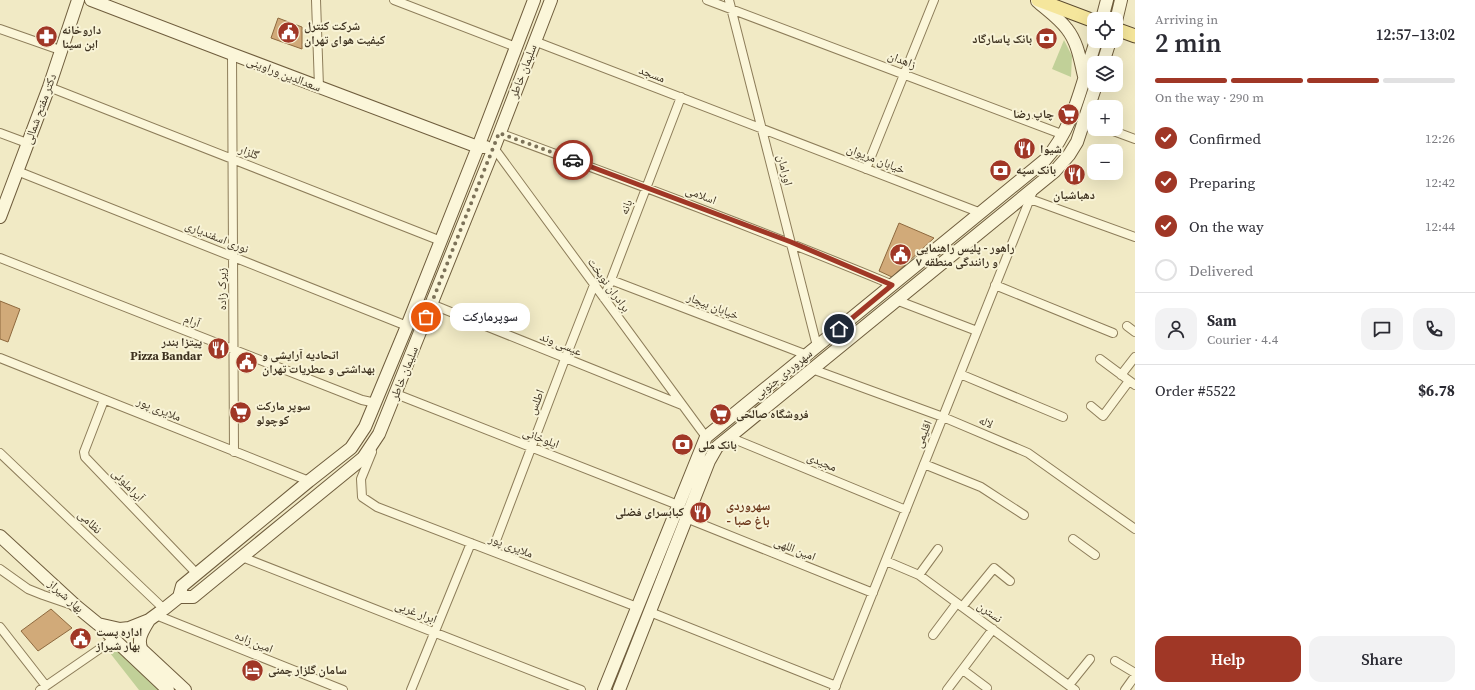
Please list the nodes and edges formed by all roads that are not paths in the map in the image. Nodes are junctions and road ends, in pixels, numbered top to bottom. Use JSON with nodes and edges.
{"nodes":[{"id":1,"x":78,"y":0,"type":"edge"},
{"id":2,"x":91,"y":0,"type":"edge"},
{"id":3,"x":316,"y":0,"type":"edge"},
{"id":4,"x":394,"y":0,"type":"edge"},
{"id":5,"x":534,"y":0,"type":"edge"},
{"id":6,"x":550,"y":0,"type":"edge"},
{"id":7,"x":707,"y":0,"type":"edge"},
{"id":8,"x":728,"y":0,"type":"edge"},
{"id":9,"x":934,"y":0,"type":"edge"},
{"id":10,"x":1037,"y":0,"type":"edge"},
{"id":11,"x":1107,"y":0,"type":"edge"},
{"id":12,"x":1121,"y":0,"type":"edge"},
{"id":13,"x":731,"y":9,"type":"junction"},
{"id":14,"x":1104,"y":12,"type":"edge"},
{"id":15,"x":1118,"y":12,"type":"edge"},
{"id":16,"x":1087,"y":18,"type":"edge"},
{"id":17,"x":1123,"y":28,"type":"edge"},
{"id":18,"x":0,"y":29,"type":"edge"},
{"id":19,"x":1135,"y":36,"type":"edge"},
{"id":20,"x":534,"y":41,"type":"junction"},
{"id":21,"x":516,"y":47,"type":"junction"},
{"id":22,"x":1094,"y":48,"type":"edge"},
{"id":23,"x":60,"y":50,"type":"junction"},
{"id":24,"x":232,"y":54,"type":"junction"},
{"id":25,"x":904,"y":74,"type":"junction"},
{"id":26,"x":1084,"y":79,"type":"junction"},
{"id":27,"x":49,"y":86,"type":"junction"},
{"id":28,"x":319,"y":87,"type":"junction"},
{"id":29,"x":681,"y":97,"type":"junction"},
{"id":30,"x":1087,"y":127,"type":"edge"},
{"id":31,"x":762,"y":129,"type":"junction"},
{"id":32,"x":0,"y":133,"type":"edge"},
{"id":33,"x":499,"y":133,"type":"junction"},
{"id":34,"x":1064,"y":135,"type":"junction"},
{"id":35,"x":1123,"y":135,"type":"edge"},
{"id":36,"x":1135,"y":139,"type":"edge"},
{"id":37,"x":27,"y":143,"type":"junction"},
{"id":38,"x":478,"y":147,"type":"junction"},
{"id":39,"x":494,"y":148,"type":"junction"},
{"id":40,"x":233,"y":159,"type":"junction"},
{"id":41,"x":866,"y":169,"type":"junction"},
{"id":42,"x":17,"y":171,"type":"junction"},
{"id":43,"x":646,"y":187,"type":"junction"},
{"id":44,"x":1032,"y":193,"type":"junction"},
{"id":45,"x":981,"y":213,"type":"junction"},
{"id":46,"x":0,"y":217,"type":"edge"},
{"id":47,"x":990,"y":223,"type":"junction"},
{"id":48,"x":1135,"y":237,"type":"edge"},
{"id":49,"x":440,"y":241,"type":"junction"},
{"id":50,"x":791,"y":242,"type":"junction"},
{"id":51,"x":233,"y":257,"type":"junction"},
{"id":52,"x":0,"y":258,"type":"edge"},
{"id":53,"x":611,"y":280,"type":"junction"},
{"id":54,"x":594,"y":285,"type":"junction"},
{"id":55,"x":892,"y":285,"type":"junction"},
{"id":56,"x":995,"y":285,"type":"junction"},
{"id":57,"x":604,"y":298,"type":"junction"},
{"id":58,"x":896,"y":300,"type":"junction"},
{"id":59,"x":431,"y":304,"type":"junction"},
{"id":60,"x":407,"y":326,"type":"junction"},
{"id":61,"x":1127,"y":326,"type":"dead end"},
{"id":62,"x":977,"y":331,"type":"junction"},
{"id":63,"x":1135,"y":332,"type":"edge"},
{"id":64,"x":1113,"y":333,"type":"dead end"},
{"id":65,"x":817,"y":346,"type":"junction"},
{"id":66,"x":234,"y":350,"type":"junction"},
{"id":67,"x":807,"y":355,"type":"junction"},
{"id":68,"x":1135,"y":357,"type":"edge"},
{"id":69,"x":0,"y":358,"type":"edge"},
{"id":70,"x":565,"y":359,"type":"junction"},
{"id":71,"x":1100,"y":359,"type":"dead end"},
{"id":72,"x":812,"y":369,"type":"junction"},
{"id":73,"x":960,"y":374,"type":"junction"},
{"id":74,"x":1121,"y":375,"type":"junction"},
{"id":75,"x":1132,"y":383,"type":"edge"},
{"id":76,"x":396,"y":394,"type":"junction"},
{"id":77,"x":104,"y":400,"type":"junction"},
{"id":78,"x":376,"y":403,"type":"junction"},
{"id":79,"x":683,"y":405,"type":"junction"},
{"id":80,"x":1091,"y":406,"type":"dead end"},
{"id":81,"x":943,"y":417,"type":"junction"},
{"id":82,"x":1063,"y":417,"type":"dead end"},
{"id":83,"x":379,"y":434,"type":"junction"},
{"id":84,"x":706,"y":437,"type":"junction"},
{"id":85,"x":729,"y":437,"type":"junction"},
{"id":86,"x":532,"y":447,"type":"junction"},
{"id":87,"x":234,"y":452,"type":"junction"},
{"id":88,"x":0,"y":453,"type":"edge"},
{"id":89,"x":924,"y":464,"type":"junction"},
{"id":90,"x":309,"y":481,"type":"junction"},
{"id":91,"x":678,"y":505,"type":"junction"},
{"id":92,"x":906,"y":510,"type":"junction"},
{"id":93,"x":1024,"y":515,"type":"dead end"},
{"id":94,"x":686,"y":518,"type":"junction"},
{"id":95,"x":1135,"y":529,"type":"edge"},
{"id":96,"x":0,"y":536,"type":"edge"},
{"id":97,"x":1073,"y":539,"type":"dead end"},
{"id":98,"x":471,"y":543,"type":"junction"},
{"id":99,"x":938,"y":549,"type":"dead end"},
{"id":100,"x":492,"y":551,"type":"junction"},
{"id":101,"x":1095,"y":554,"type":"dead end"},
{"id":102,"x":242,"y":557,"type":"junction"},
{"id":103,"x":886,"y":561,"type":"junction"},
{"id":104,"x":0,"y":569,"type":"edge"},
{"id":105,"x":197,"y":574,"type":"junction"},
{"id":106,"x":919,"y":575,"type":"junction"},
{"id":107,"x":1010,"y":581,"type":"dead end"},
{"id":108,"x":873,"y":593,"type":"junction"},
{"id":109,"x":179,"y":597,"type":"junction"},
{"id":110,"x":960,"y":605,"type":"junction"},
{"id":111,"x":76,"y":606,"type":"junction"},
{"id":112,"x":637,"y":607,"type":"junction"},
{"id":113,"x":650,"y":612,"type":"junction"},
{"id":114,"x":156,"y":615,"type":"junction"},
{"id":115,"x":98,"y":624,"type":"junction"},
{"id":116,"x":0,"y":627,"type":"edge"},
{"id":117,"x":993,"y":629,"type":"junction"},
{"id":118,"x":434,"y":632,"type":"junction"},
{"id":119,"x":933,"y":635,"type":"dead end"},
{"id":120,"x":114,"y":639,"type":"junction"},
{"id":121,"x":1090,"y":659,"type":"dead end"},
{"id":122,"x":1115,"y":661,"type":"dead end"},
{"id":123,"x":963,"y":670,"type":"junction"},
{"id":124,"x":1135,"y":673,"type":"edge"},
{"id":125,"x":1135,"y":676,"type":"edge"},
{"id":126,"x":43,"y":688,"type":"edge"},
{"id":127,"x":835,"y":688,"type":"edge"},
{"id":128,"x":987,"y":688,"type":"dead end"},
{"id":129,"x":1072,"y":688,"type":"edge"},
{"id":130,"x":168,"y":690,"type":"edge"},
{"id":131,"x":185,"y":690,"type":"edge"},
{"id":132,"x":343,"y":690,"type":"edge"},
{"id":133,"x":411,"y":690,"type":"edge"},
{"id":134,"x":581,"y":690,"type":"edge"},
{"id":135,"x":604,"y":690,"type":"edge"},
{"id":136,"x":619,"y":690,"type":"edge"},
{"id":137,"x":947,"y":690,"type":"edge"},
{"id":138,"x":1124,"y":690,"type":"edge"}],
"edges":[{"from":1,"to":23,"type":"main road","name":"دکتر مفتح شمالی"},
{"from":2,"to":24,"type":"main road","name":"سعدالدین وراوینی"},
{"from":3,"to":28,"type":"street"},
{"from":4,"to":21,"type":"street"},
{"from":5,"to":21,"type":"main road","name":"سلیمان خاطر"},
{"from":6,"to":20,"type":"main road","name":"سلیمان خاطر"},
{"from":7,"to":13,"type":"street","name":"زاهدان"},
{"from":8,"to":13,"type":"street","name":"اورامان"},
{"from":9,"to":25,"type":"street"},
{"from":10,"to":16,"type":"main road"},
{"from":10,"to":26,"type":"main road"},
{"from":11,"to":14,"type":"main road"},
{"from":12,"to":15,"type":"main road"},
{"from":13,"to":25,"type":"street","name":"زاهدان"},
{"from":13,"to":31,"type":"street","name":"اورامان"},
{"from":17,"to":19,"type":"main road"},
{"from":18,"to":23,"type":"street"},
{"from":20,"to":29,"type":"street","name":"مسجد"},
{"from":20,"to":33,"type":"main road","name":"سلیمان خاطر"},
{"from":21,"to":38,"type":"main road","name":"سلیمان خاطر"},
{"from":22,"to":26,"type":"main road","name":"سهروردی جنوبی"},
{"from":23,"to":27,"type":"main road","name":"دکتر مفتح شمالی"},
{"from":24,"to":28,"type":"main road","name":"سعدالدین وراوینی"},
{"from":24,"to":40,"type":"street","name":"زیرک زاده"},
{"from":25,"to":34,"type":"street","name":"زاهدان"},
{"from":25,"to":41,"type":"street"},
{"from":26,"to":34,"type":"main road","name":"سهروردی جنوبی"},
{"from":27,"to":37,"type":"main road","name":"دکتر مفتح شمالی"},
{"from":27,"to":40,"type":"street","name":"گلزار"},
{"from":28,"to":38,"type":"main road","name":"سعدالدین وراوینی"},
{"from":29,"to":31,"type":"street","name":"مسجد"},
{"from":29,"to":43,"type":"street","name":"بانه"},
{"from":30,"to":44,"type":"main road","name":"سهروردی جنوبی"},
{"from":31,"to":41,"type":"street","name":"خیابان مریوان"},
{"from":31,"to":50,"type":"street","name":"اورامان"},
{"from":32,"to":37,"type":"street"},
{"from":33,"to":39,"type":"main road","name":"سلیمان خاطر"},
{"from":33,"to":43,"type":"street","name":"اسلامی"},
{"from":34,"to":45,"type":"main road","name":"سهروردی جنوبی"},
{"from":35,"to":36,"type":"street"},
{"from":37,"to":42,"type":"main road","name":"دکتر مفتح شمالی"},
{"from":38,"to":39,"type":"main road","name":"سعدالدین وراوینی"},
{"from":38,"to":49,"type":"main road","name":"سلیمان خاطر"},
{"from":39,"to":54,"type":"street","name":"برادران نوبخت"},
{"from":39,"to":59,"type":"main road","name":"سلیمان خاطر"},
{"from":40,"to":49,"type":"street","name":"گلزار"},
{"from":40,"to":51,"type":"street","name":"زیرک زاده"},
{"from":41,"to":45,"type":"street","name":"خیابان مریوان"},
{"from":42,"to":46,"type":"main road","name":"دکتر مفتح شمالی"},
{"from":42,"to":51,"type":"street","name":"نوری اسفندیاری"},
{"from":43,"to":50,"type":"street","name":"اسلامی"},
{"from":43,"to":53,"type":"street","name":"بانه"},
{"from":44,"to":47,"type":"main road","name":"سهروردی جنوبی"},
{"from":44,"to":48,"type":"street"},
{"from":44,"to":56,"type":"street","name":"اقلیمی"},
{"from":45,"to":47,"type":"main road"},
{"from":45,"to":55,"type":"main road","name":"سهروردی جنوبی"},
{"from":47,"to":58,"type":"main road","name":"سهروردی جنوبی"},
{"from":49,"to":60,"type":"main road","name":"سلیمان خاطر"},
{"from":50,"to":55,"type":"street","name":"اسلامی"},
{"from":50,"to":65,"type":"street","name":"اورامان"},
{"from":51,"to":60,"type":"street","name":"نوری اسفندیاری"},
{"from":51,"to":66,"type":"street","name":"زیرک زاده"},
{"from":52,"to":66,"type":"street","name":"آرام"},
{"from":53,"to":57,"type":"street","name":"بانه"},
{"from":53,"to":67,"type":"street","name":"خیابان بیجار"},
{"from":54,"to":57,"type":"street","name":"برادران نوبخت"},
{"from":54,"to":70,"type":"street","name":"اطلس"},
{"from":55,"to":65,"type":"main road","name":"سهروردی جنوبی"},
{"from":56,"to":62,"type":"street","name":"اقلیمی"},
{"from":56,"to":64,"type":"street"},
{"from":57,"to":79,"type":"street","name":"برادران نوبخت"},
{"from":58,"to":62,"type":"street"},
{"from":58,"to":72,"type":"main road","name":"سهروردی جنوبی"},
{"from":59,"to":70,"type":"street","name":"عیسی وند"},
{"from":59,"to":76,"type":"main road","name":"سلیمان خاطر"},
{"from":60,"to":78,"type":"main road","name":"سلیمان خاطر"},
{"from":61,"to":63,"type":"street"},
{"from":62,"to":73,"type":"street","name":"اقلیمی"},
{"from":65,"to":67,"type":"main road","name":"سهروردی جنوبی"},
{"from":66,"to":78,"type":"street","name":"آرام"},
{"from":66,"to":87,"type":"street","name":"زیرک زاده"},
{"from":67,"to":84,"type":"main road","name":"سهروردی جنوبی"},
{"from":68,"to":74,"type":"street"},
{"from":69,"to":77,"type":"street","name":"ملایری پور"},
{"from":70,"to":79,"type":"street","name":"عیسی وند"},
{"from":70,"to":86,"type":"street","name":"اطلس"},
{"from":71,"to":74,"type":"street"},
{"from":72,"to":81,"type":"street","name":"لاله"},
{"from":72,"to":85,"type":"main road","name":"سهروردی جنوبی"},
{"from":73,"to":81,"type":"street","name":"اقلیمی"},
{"from":73,"to":82,"type":"street"},
{"from":74,"to":75,"type":"street"},
{"from":75,"to":80,"type":"street"},
{"from":76,"to":83,"type":"main road","name":"سلیمان خاطر"},
{"from":76,"to":86,"type":"street","name":"ایلوخانی"},
{"from":77,"to":87,"type":"street","name":"ملایری پور"},
{"from":77,"to":105,"type":"street","name":"آیراملوئی"},
{"from":78,"to":90,"type":"main road","name":"سلیمان خاطر"},
{"from":79,"to":84,"type":"street","name":"برادران نوبخت"},
{"from":81,"to":89,"type":"street","name":"اقلیمی"},
{"from":81,"to":95,"type":"street","name":"لاله"},
{"from":83,"to":98,"type":"street","name":"ملایری پور"},
{"from":83,"to":102,"type":"main road","name":"سلیمان خاطر"},
{"from":84,"to":91,"type":"main road","name":"سهروردی جنوبی"},
{"from":85,"to":92,"type":"street","name":"مجیدی"},
{"from":85,"to":94,"type":"main road","name":"سهروردی جنوبی"},
{"from":86,"to":91,"type":"street","name":"ایلوخانی"},
{"from":86,"to":100,"type":"street","name":"اطلس"},
{"from":87,"to":90,"type":"street","name":"ملایری پور"},
{"from":88,"to":114,"type":"street","name":"نظامی"},
{"from":89,"to":92,"type":"street","name":"اقلیمی"},
{"from":89,"to":93,"type":"street"},
{"from":90,"to":105,"type":"main road","name":"سلیمان خاطر"},
{"from":91,"to":112,"type":"main road","name":"سهروردی جنوبی"},
{"from":92,"to":103,"type":"street","name":"اقلیمی"},
{"from":94,"to":108,"type":"street","name":"امین اللهی"},
{"from":94,"to":113,"type":"main road","name":"سهروردی جنوبی"},
{"from":96,"to":111,"type":"main road","name":"بهار شیراز"},
{"from":97,"to":101,"type":"street"},
{"from":98,"to":100,"type":"street","name":"ملایری پور"},
{"from":98,"to":118,"type":"street"},
{"from":99,"to":106,"type":"street"},
{"from":100,"to":112,"type":"street","name":"ملایری پور"},
{"from":102,"to":109,"type":"main road","name":"سلیمان خاطر"},
{"from":102,"to":118,"type":"street","name":"ابرار غربی"},
{"from":103,"to":106,"type":"street","name":"نسترن"},
{"from":103,"to":108,"type":"street","name":"اقلیمی"},
{"from":104,"to":111,"type":"street"},
{"from":105,"to":109,"type":"main road","name":"سلیمان خاطر"},
{"from":106,"to":110,"type":"street","name":"نسترن"},
{"from":107,"to":110,"type":"street"},
{"from":108,"to":127,"type":"street","name":"اقلیمی"},
{"from":109,"to":114,"type":"main road","name":"سلیمان خاطر"},
{"from":110,"to":117,"type":"street","name":"نسترن"},
{"from":110,"to":119,"type":"street"},
{"from":111,"to":115,"type":"main road","name":"بهار شیراز"},
{"from":112,"to":113,"type":"main road"},
{"from":112,"to":135,"type":"main road","name":"سهروردی جنوبی"},
{"from":113,"to":127,"type":"street"},
{"from":113,"to":136,"type":"main road","name":"سهروردی جنوبی"},
{"from":114,"to":115,"type":"main road"},
{"from":114,"to":131,"type":"main road"},
{"from":114,"to":132,"type":"street","name":"امین زاده"},
{"from":115,"to":120,"type":"main road","name":"بهار شیراز"},
{"from":116,"to":126,"type":"street"},
{"from":117,"to":123,"type":"street"},
{"from":117,"to":129,"type":"street","name":"نسترن"},
{"from":118,"to":133,"type":"street"},
{"from":118,"to":134,"type":"street","name":"ابرار غربی"},
{"from":120,"to":126,"type":"street"},
{"from":120,"to":130,"type":"main road","name":"بهار شیراز"},
{"from":121,"to":129,"type":"street"},
{"from":122,"to":124,"type":"street"},
{"from":123,"to":128,"type":"street"},
{"from":123,"to":137,"type":"street"},
{"from":125,"to":138,"type":"street"}]}
